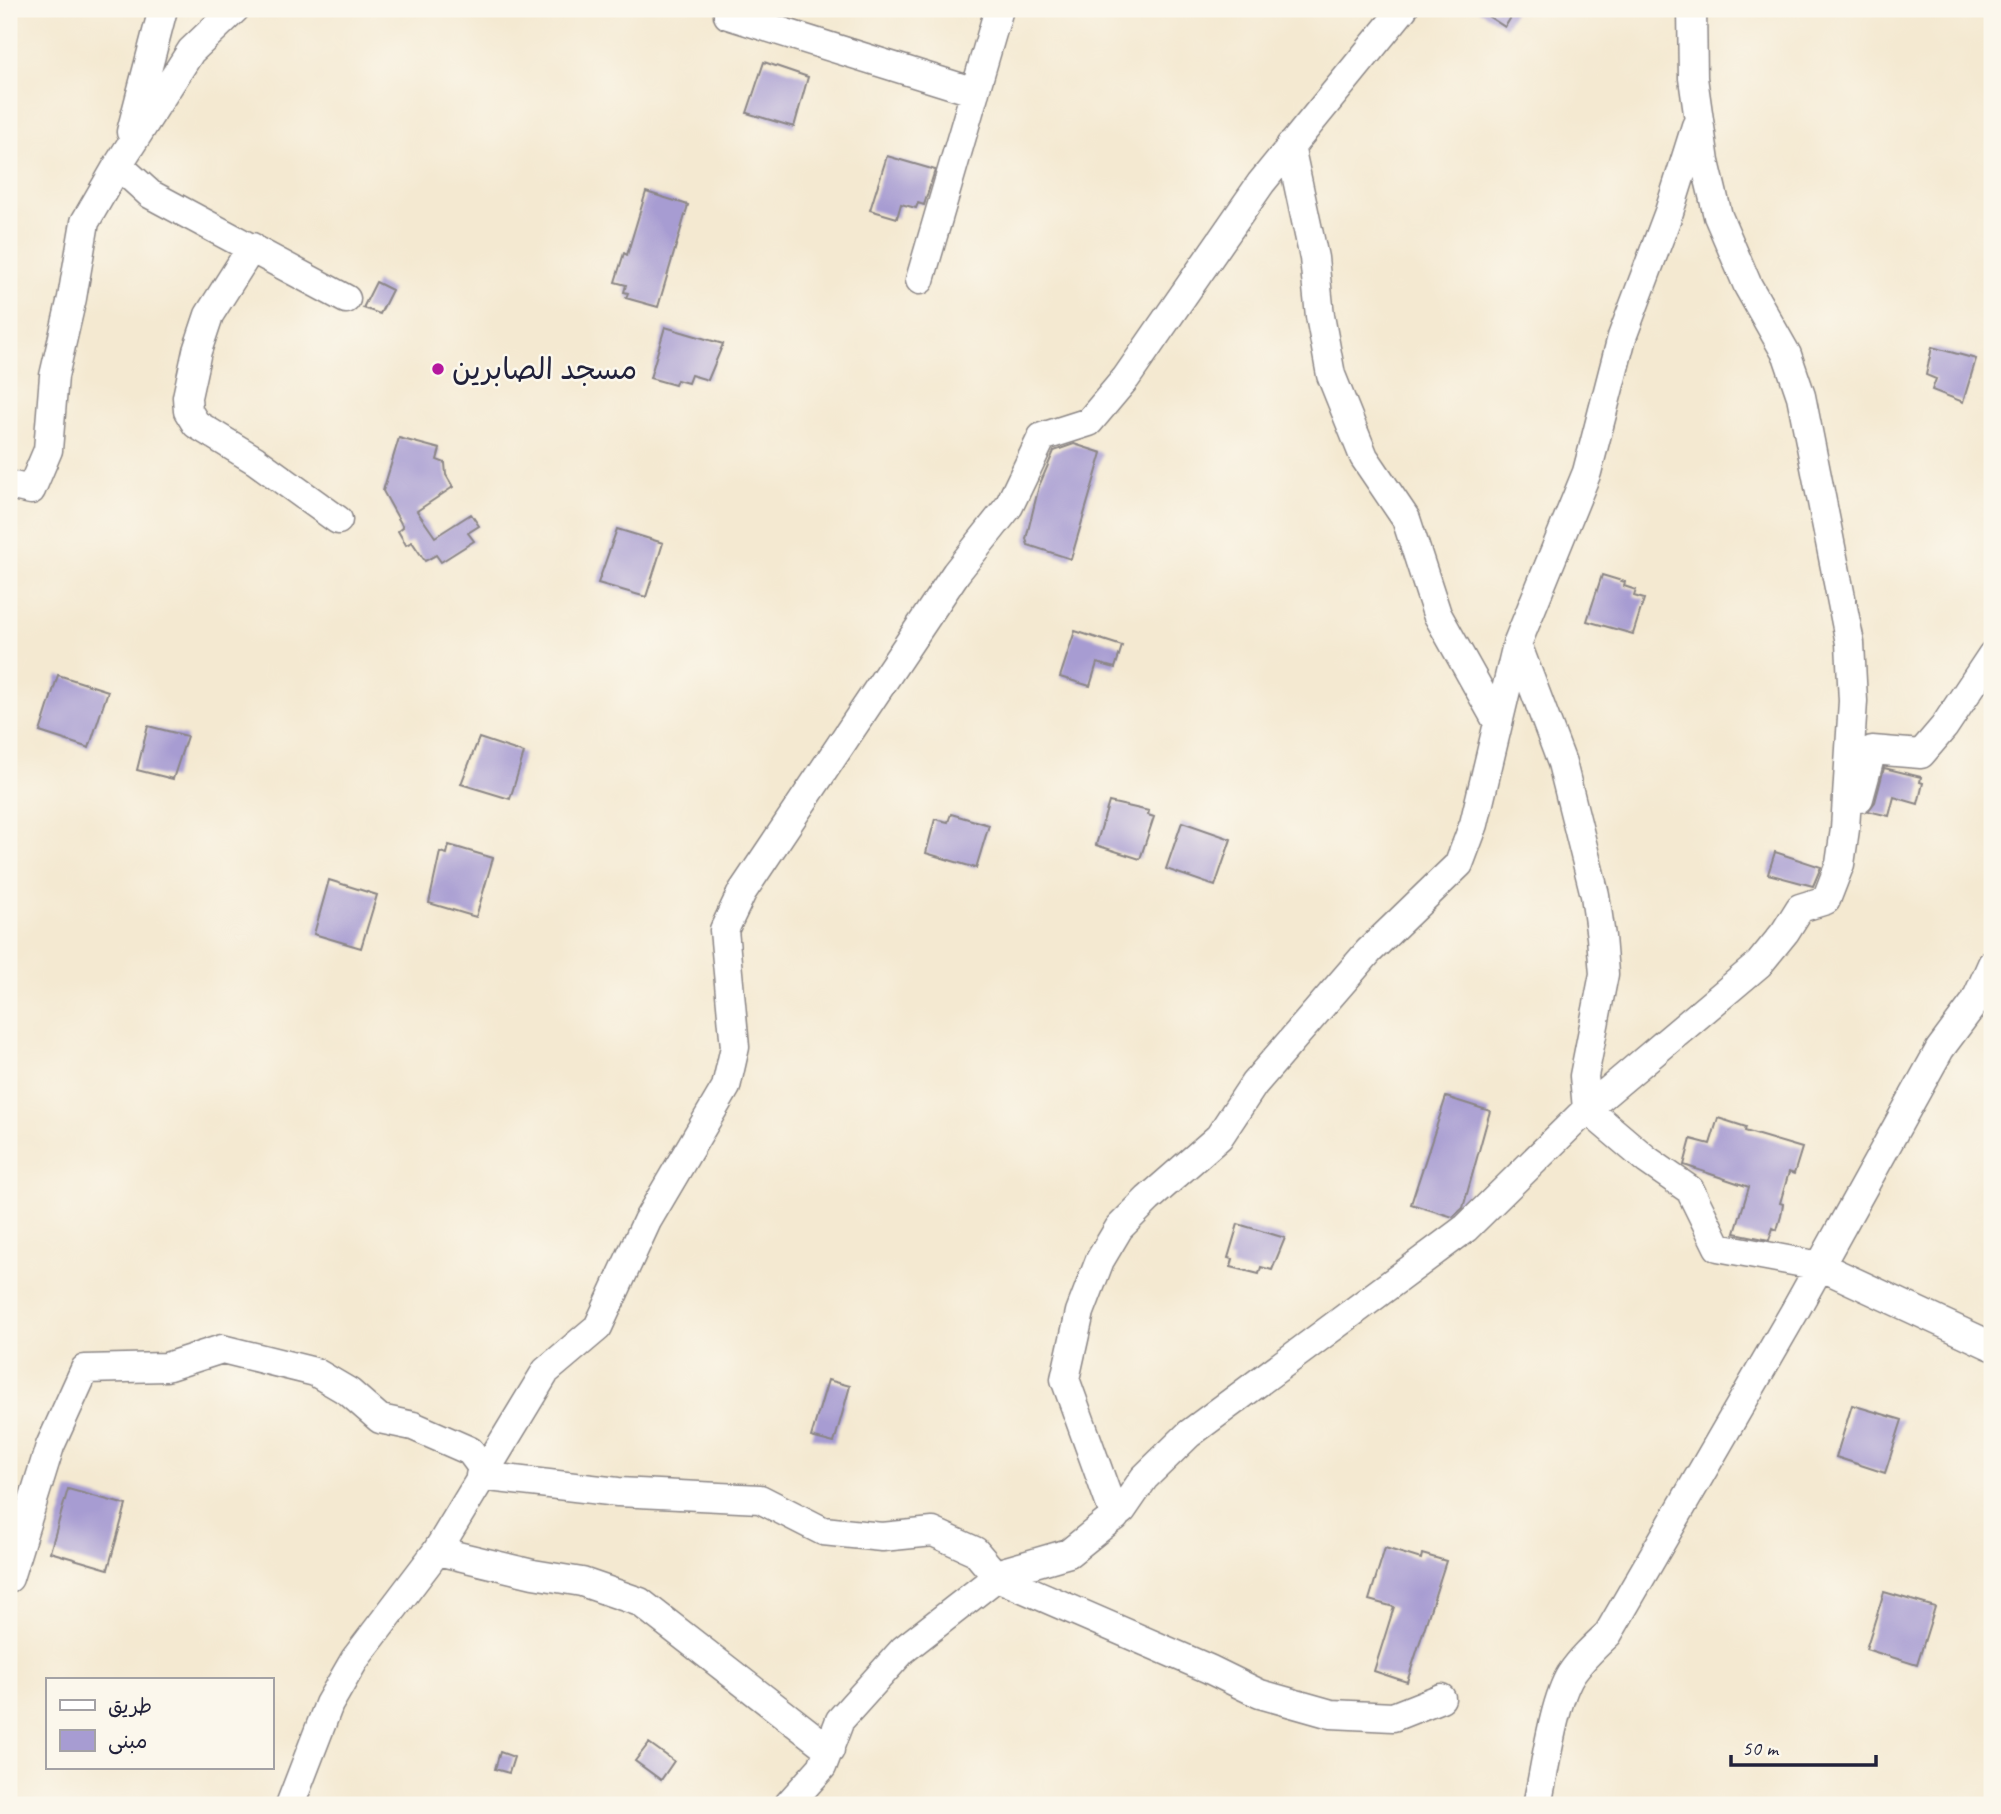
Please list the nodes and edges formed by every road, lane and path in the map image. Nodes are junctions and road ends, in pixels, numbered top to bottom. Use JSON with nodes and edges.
{"nodes":[{"id":1,"x":163,"y":9,"type":"edge"},
{"id":2,"x":235,"y":9,"type":"edge"},
{"id":3,"x":999,"y":9,"type":"edge"},
{"id":4,"x":1404,"y":9,"type":"edge"},
{"id":5,"x":1692,"y":9,"type":"edge"},
{"id":6,"x":728,"y":15,"type":"dead end"},
{"id":7,"x":975,"y":92,"type":"junction"},
{"id":8,"x":1699,"y":117,"type":"junction"},
{"id":9,"x":1290,"y":146,"type":"junction"},
{"id":10,"x":122,"y":158,"type":"junction"},
{"id":11,"x":251,"y":247,"type":"junction"},
{"id":12,"x":920,"y":280,"type":"dead end"},
{"id":13,"x":346,"y":299,"type":"dead end"},
{"id":14,"x":9,"y":485,"type":"edge"},
{"id":15,"x":338,"y":520,"type":"dead end"},
{"id":16,"x":1517,"y":644,"type":"junction"},
{"id":17,"x":1992,"y":655,"type":"edge"},
{"id":18,"x":1498,"y":723,"type":"junction"},
{"id":19,"x":1845,"y":829,"type":"junction"},
{"id":20,"x":1992,"y":964,"type":"edge"},
{"id":21,"x":1587,"y":1109,"type":"junction"},
{"id":22,"x":1820,"y":1266,"type":"junction"},
{"id":23,"x":1992,"y":1346,"type":"edge"},
{"id":24,"x":482,"y":1474,"type":"junction"},
{"id":25,"x":1115,"y":1517,"type":"junction"},
{"id":26,"x":437,"y":1551,"type":"junction"},
{"id":27,"x":997,"y":1577,"type":"junction"},
{"id":28,"x":9,"y":1578,"type":"edge"},
{"id":29,"x":1441,"y":1698,"type":"dead end"},
{"id":30,"x":830,"y":1750,"type":"junction"},
{"id":31,"x":290,"y":1805,"type":"edge"},
{"id":32,"x":788,"y":1805,"type":"edge"},
{"id":33,"x":1536,"y":1805,"type":"edge"}],
"edges":[{"from":1,"to":10,"type":"street"},
{"from":2,"to":10,"type":"street"},
{"from":3,"to":7,"type":"street"},
{"from":4,"to":9,"type":"street"},
{"from":5,"to":8,"type":"street"},
{"from":6,"to":7,"type":"street"},
{"from":7,"to":12,"type":"street"},
{"from":8,"to":16,"type":"street"},
{"from":8,"to":19,"type":"street"},
{"from":9,"to":18,"type":"street"},
{"from":9,"to":24,"type":"street"},
{"from":10,"to":11,"type":"street"},
{"from":10,"to":14,"type":"street"},
{"from":11,"to":13,"type":"street"},
{"from":11,"to":15,"type":"street"},
{"from":16,"to":18,"type":"street"},
{"from":16,"to":21,"type":"street"},
{"from":17,"to":19,"type":"street"},
{"from":18,"to":25,"type":"street"},
{"from":19,"to":21,"type":"street"},
{"from":20,"to":22,"type":"street"},
{"from":21,"to":22,"type":"street"},
{"from":21,"to":25,"type":"street"},
{"from":22,"to":23,"type":"street"},
{"from":22,"to":33,"type":"street"},
{"from":24,"to":26,"type":"street"},
{"from":24,"to":27,"type":"street"},
{"from":24,"to":28,"type":"street"},
{"from":25,"to":27,"type":"street"},
{"from":26,"to":30,"type":"street"},
{"from":26,"to":31,"type":"street"},
{"from":27,"to":29,"type":"street"},
{"from":27,"to":30,"type":"street"},
{"from":30,"to":32,"type":"street"}]}
